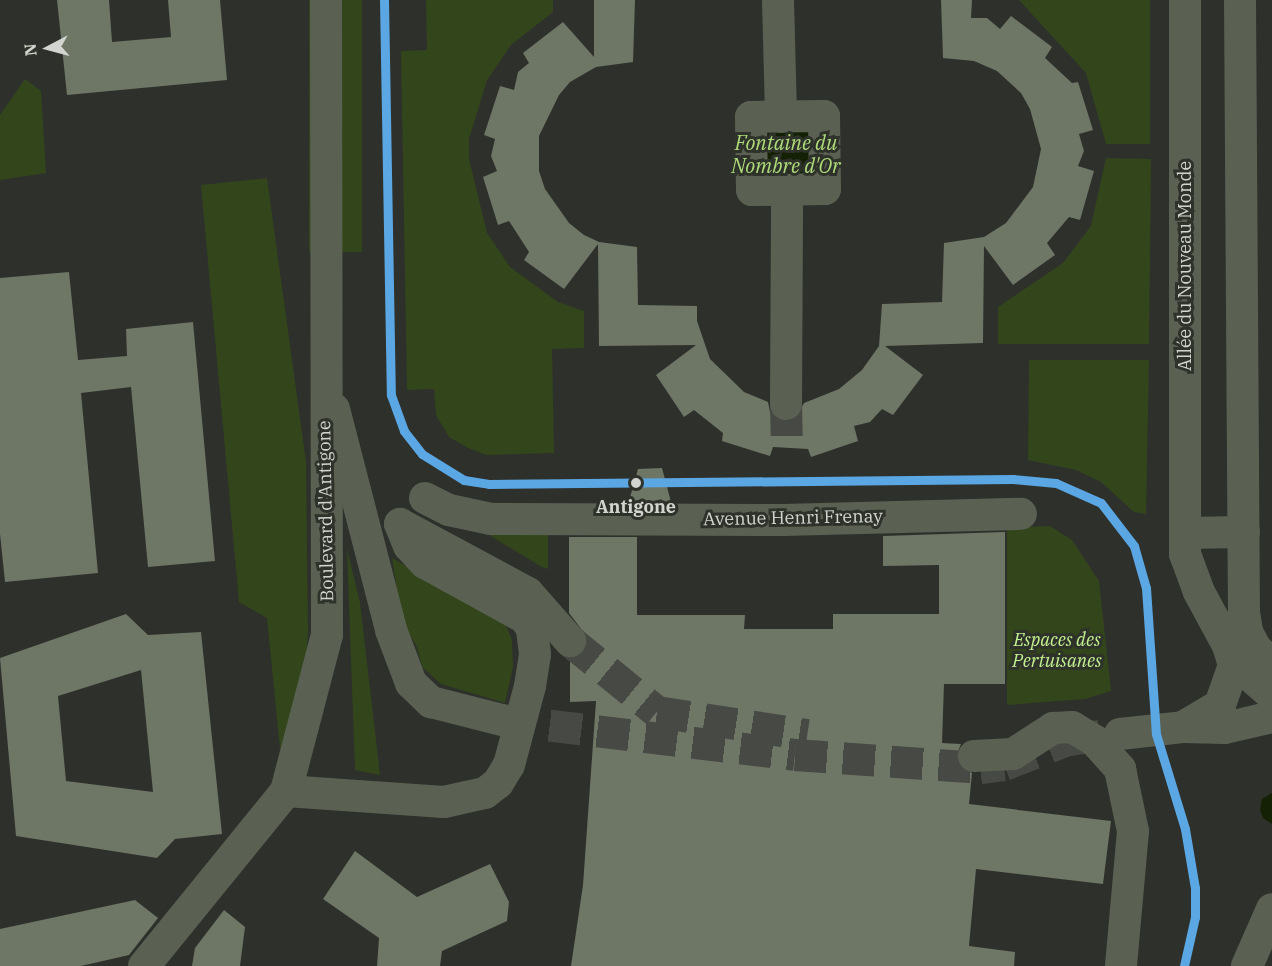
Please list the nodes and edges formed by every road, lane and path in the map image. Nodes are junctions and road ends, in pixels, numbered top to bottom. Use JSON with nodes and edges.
{"nodes":[{"id":1,"x":326,"y":0,"type":"edge"},
{"id":2,"x":778,"y":0,"type":"edge"},
{"id":3,"x":1185,"y":0,"type":"edge"},
{"id":4,"x":1240,"y":0,"type":"edge"},
{"id":5,"x":781,"y":117,"type":"junction"},
{"id":6,"x":787,"y":190,"type":"junction"},
{"id":7,"x":325,"y":378,"type":"junction"},
{"id":8,"x":786,"y":404,"type":"tunnel mouth"},
{"id":9,"x":351,"y":465,"type":"junction"},
{"id":10,"x":425,"y":498,"type":"dead end"},
{"id":11,"x":1021,"y":514,"type":"dead end"},
{"id":12,"x":400,"y":524,"type":"junction"},
{"id":13,"x":1244,"y":532,"type":"junction"},
{"id":14,"x":1185,"y":533,"type":"junction"},
{"id":15,"x":570,"y":641,"type":"tunnel mouth"},
{"id":16,"x":1227,"y":641,"type":"junction"},
{"id":17,"x":1272,"y":663,"type":"edge"},
{"id":18,"x":1272,"y":696,"type":"edge"},
{"id":19,"x":1272,"y":717,"type":"edge"},
{"id":20,"x":502,"y":720,"type":"tunnel mouth"},
{"id":21,"x":1183,"y":727,"type":"junction"},
{"id":22,"x":1120,"y":734,"type":"tunnel mouth"},
{"id":23,"x":974,"y":756,"type":"dead end"},
{"id":24,"x":284,"y":794,"type":"junction"},
{"id":25,"x":1272,"y":909,"type":"edge"},
{"id":26,"x":144,"y":966,"type":"edge"},
{"id":27,"x":1121,"y":966,"type":"edge"},
{"id":28,"x":1247,"y":966,"type":"edge"}],
"edges":[{"from":1,"to":7,"type":"street","name":"Boulevard d'Antigone"},
{"from":2,"to":5,"type":"street"},
{"from":3,"to":14,"type":"street","name":"Allée du Nouveau Monde"},
{"from":4,"to":13,"type":"street"},
{"from":5,"to":6,"type":"street"},
{"from":5,"to":6,"type":"street"},
{"from":6,"to":8,"type":"street"},
{"from":7,"to":9,"type":"street"},
{"from":7,"to":24,"type":"street","name":"Boulevard d'Antigone"},
{"from":9,"to":12,"type":"street"},
{"from":9,"to":20,"type":"street"},
{"from":10,"to":11,"type":"street","name":"Avenue Henri Frenay"},
{"from":12,"to":15,"type":"street"},
{"from":12,"to":24,"type":"street"},
{"from":13,"to":14,"type":"street"},
{"from":13,"to":17,"type":"street"},
{"from":14,"to":16,"type":"street","name":"Allée du Nouveau Monde"},
{"from":16,"to":18,"type":"street","name":"Allée du Nouveau Monde"},
{"from":16,"to":21,"type":"street"},
{"from":19,"to":21,"type":"street"},
{"from":21,"to":22,"type":"street"},
{"from":23,"to":27,"type":"street"},
{"from":24,"to":26,"type":"street","name":"Boulevard d'Antigone"},
{"from":25,"to":28,"type":"street"}]}
